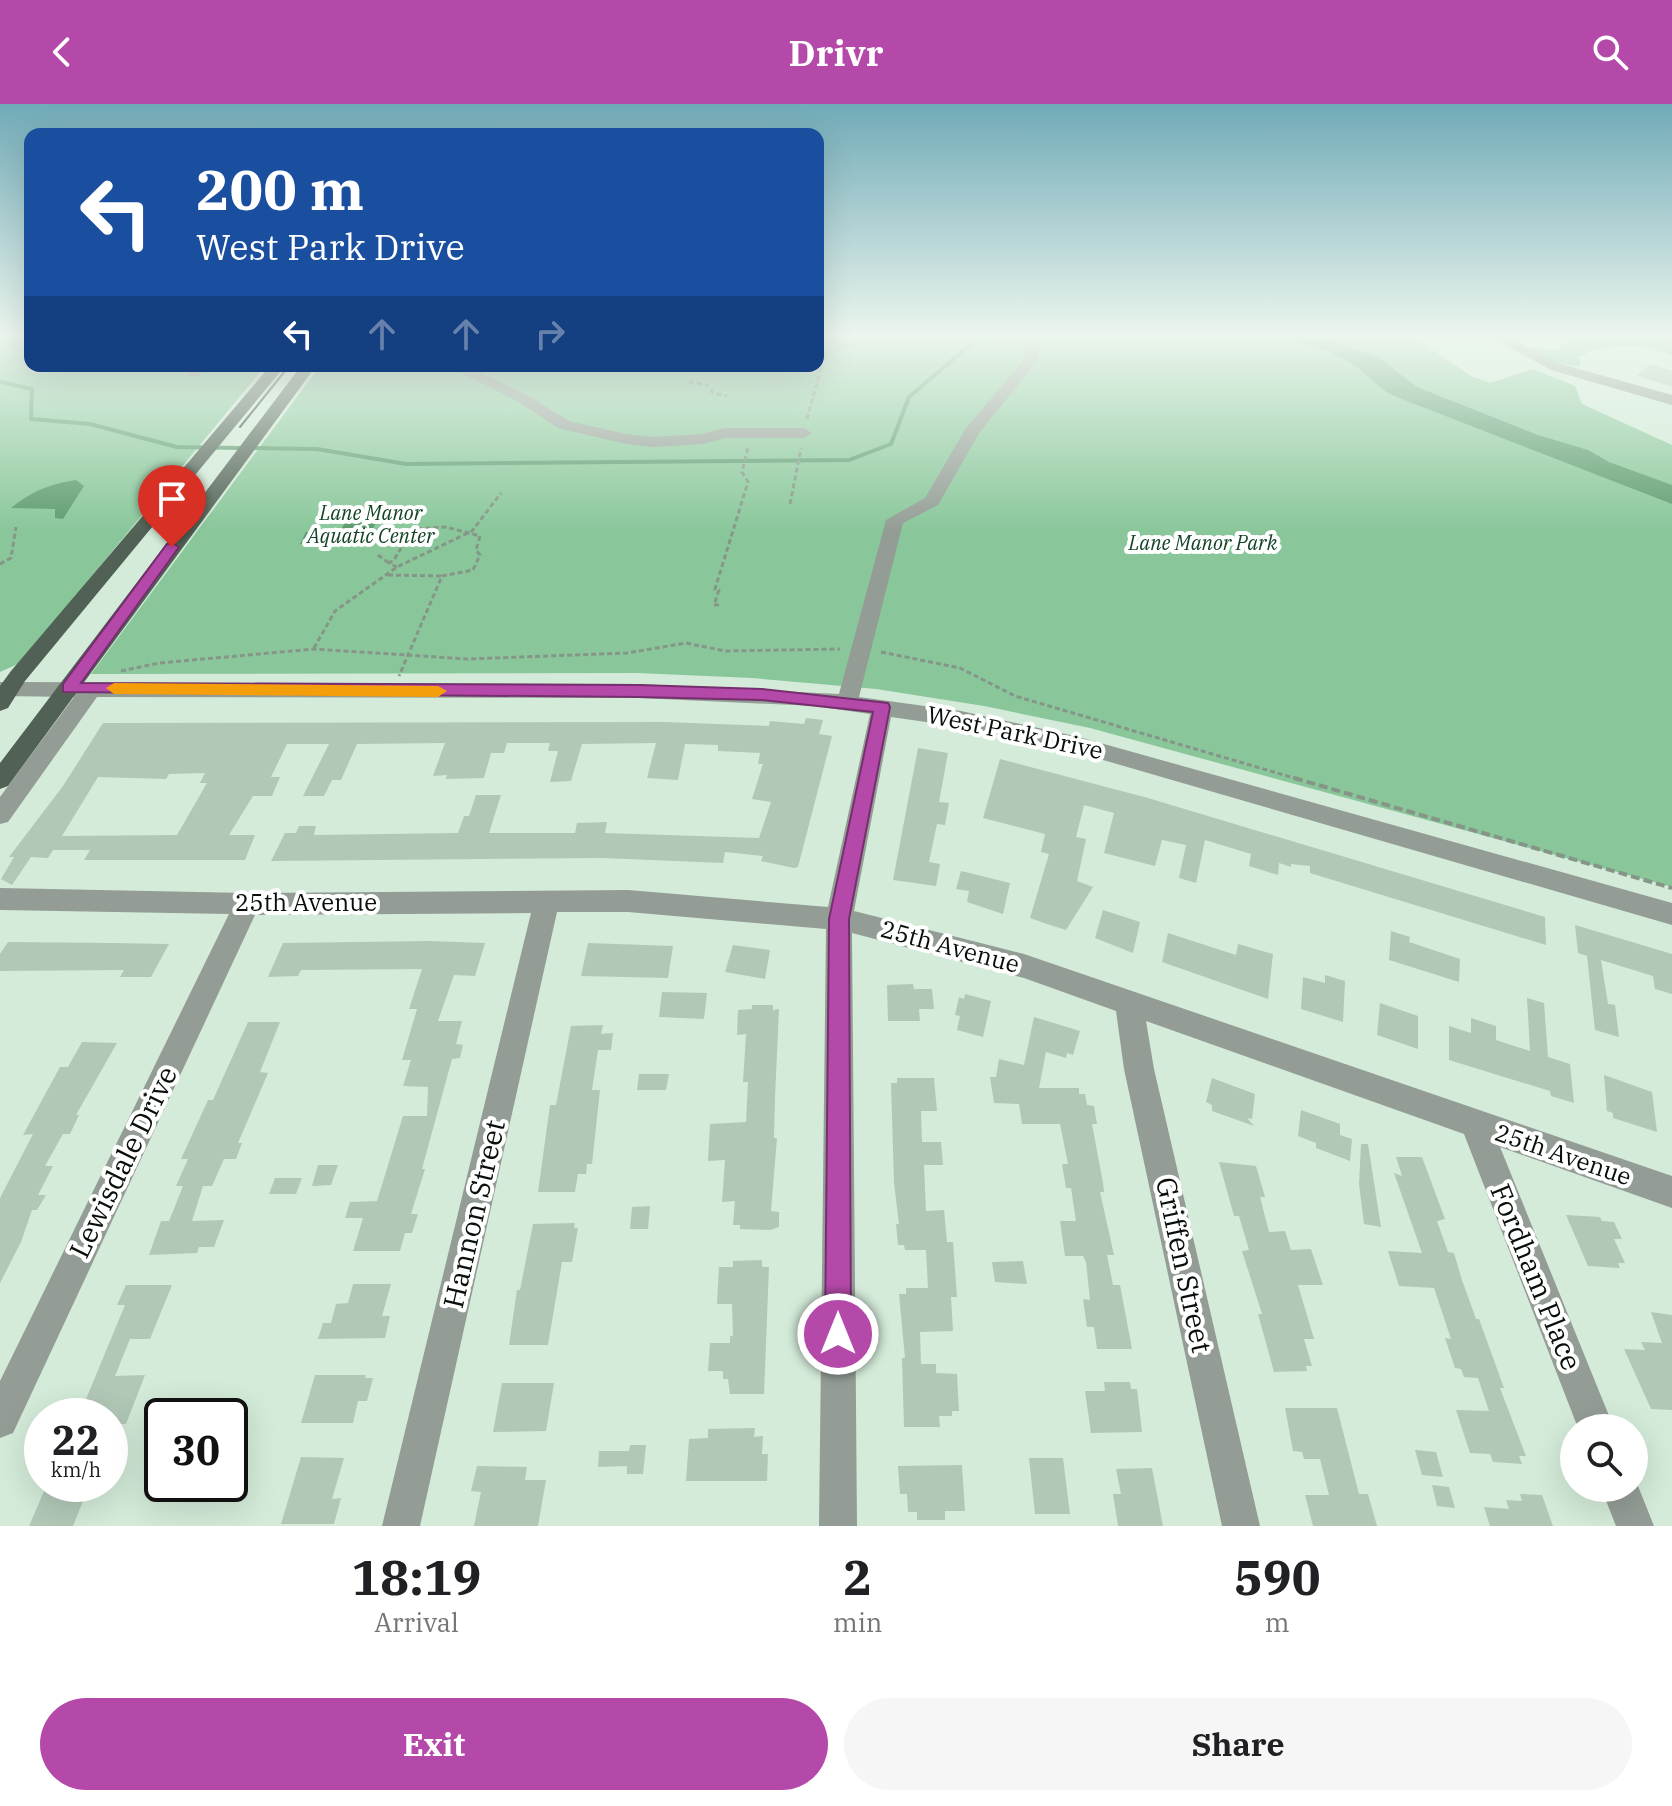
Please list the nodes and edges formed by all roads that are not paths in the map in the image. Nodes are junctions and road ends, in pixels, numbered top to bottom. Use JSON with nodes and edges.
{"nodes":[{"id":1,"x":251,"y":399,"type":"edge"},
{"id":2,"x":283,"y":399,"type":"edge"},
{"id":3,"x":524,"y":399,"type":"edge"},
{"id":4,"x":999,"y":399,"type":"edge"},
{"id":5,"x":803,"y":436,"type":"road end"},
{"id":6,"x":80,"y":688,"type":"junction"},
{"id":7,"x":4,"y":693,"type":"edge"},
{"id":8,"x":847,"y":703,"type":"junction"},
{"id":9,"x":882,"y":707,"type":"junction"},
{"id":10,"x":0,"y":780,"type":"edge"},
{"id":11,"x":0,"y":815,"type":"edge"},
{"id":12,"x":0,"y":899,"type":"edge"},
{"id":13,"x":546,"y":902,"type":"junction"},
{"id":14,"x":247,"y":904,"type":"junction"},
{"id":15,"x":1672,"y":914,"type":"edge"},
{"id":16,"x":839,"y":919,"type":"junction"},
{"id":17,"x":1129,"y":1004,"type":"junction"},
{"id":18,"x":1476,"y":1126,"type":"junction"},
{"id":19,"x":1672,"y":1192,"type":"edge"},
{"id":20,"x":1590,"y":1414,"type":"edge"},
{"id":21,"x":0,"y":1420,"type":"edge"},
{"id":22,"x":1626,"y":1502,"type":"edge"},
{"id":23,"x":401,"y":1526,"type":"edge"},
{"id":24,"x":838,"y":1526,"type":"edge"},
{"id":25,"x":1241,"y":1526,"type":"edge"},
{"id":26,"x":1635,"y":1526,"type":"edge"}],
"edges":[{"from":1,"to":7,"type":"main road"},
{"from":2,"to":6,"type":"main road"},
{"from":3,"to":5,"type":"street"},
{"from":4,"to":8,"type":"street"},
{"from":6,"to":7,"type":"street","name":"West Park Drive"},
{"from":6,"to":8,"type":"street","name":"West Park Drive"},
{"from":6,"to":10,"type":"main road"},
{"from":6,"to":11,"type":"street"},
{"from":8,"to":9,"type":"street","name":"West Park Drive"},
{"from":9,"to":15,"type":"street","name":"West Park Drive"},
{"from":9,"to":16,"type":"street"},
{"from":12,"to":14,"type":"street","name":"25th Avenue"},
{"from":13,"to":14,"type":"street","name":"25th Avenue"},
{"from":13,"to":16,"type":"street","name":"25th Avenue"},
{"from":13,"to":23,"type":"street","name":"Hannon Street"},
{"from":14,"to":21,"type":"street","name":"Lewisdale Drive"},
{"from":16,"to":17,"type":"street","name":"25th Avenue"},
{"from":16,"to":24,"type":"street"},
{"from":17,"to":18,"type":"street","name":"25th Avenue"},
{"from":17,"to":25,"type":"street","name":"Griffen Street"},
{"from":18,"to":19,"type":"street","name":"25th Avenue"},
{"from":18,"to":20,"type":"street","name":"Fordham Place"},
{"from":22,"to":26,"type":"street"}]}
